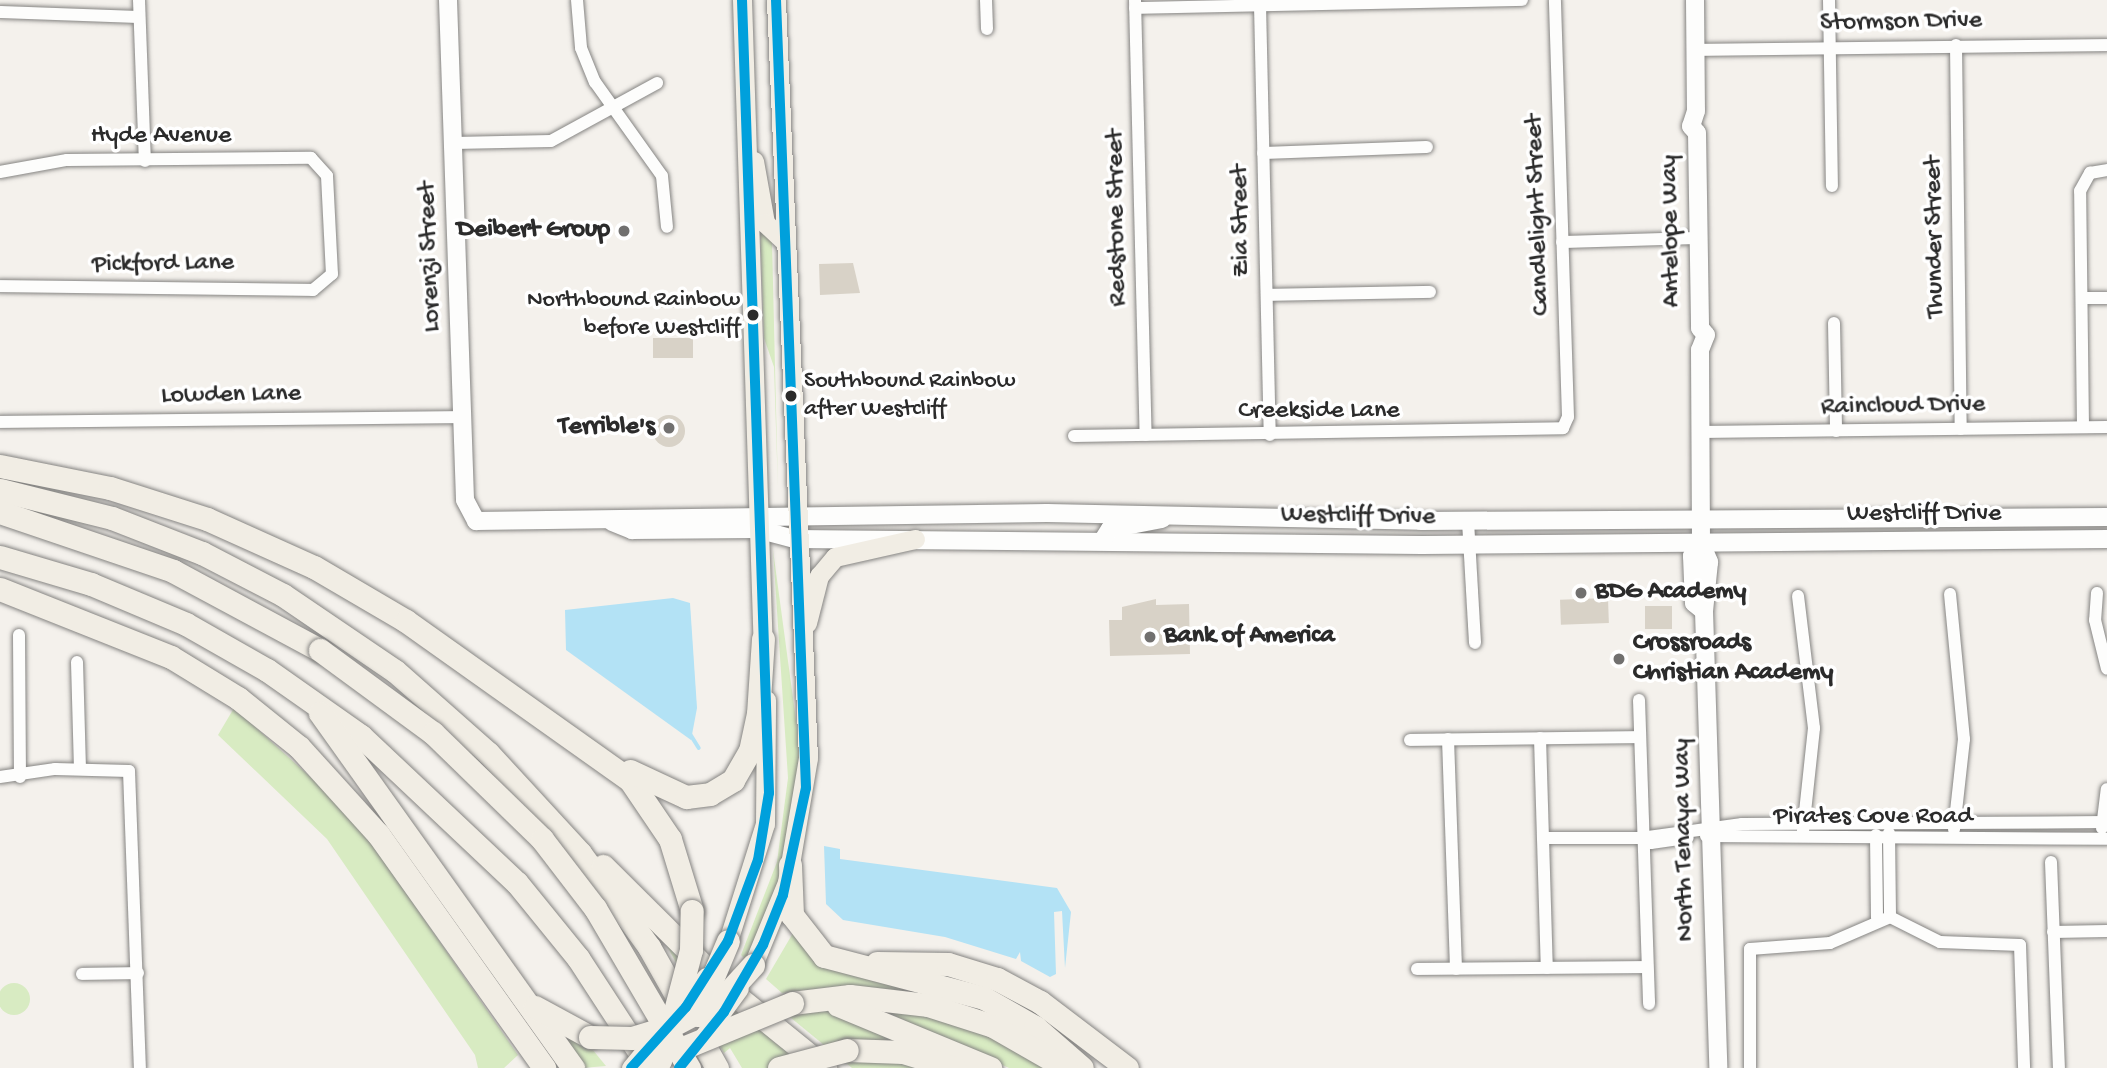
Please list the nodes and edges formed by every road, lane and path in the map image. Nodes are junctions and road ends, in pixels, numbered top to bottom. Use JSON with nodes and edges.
{"nodes":[{"id":1,"x":139,"y":0,"type":"edge"},
{"id":2,"x":448,"y":0,"type":"edge"},
{"id":3,"x":577,"y":0,"type":"edge"},
{"id":4,"x":742,"y":0,"type":"edge"},
{"id":5,"x":776,"y":0,"type":"edge"},
{"id":6,"x":986,"y":0,"type":"edge"},
{"id":7,"x":1522,"y":0,"type":"edge"},
{"id":8,"x":1555,"y":0,"type":"edge"},
{"id":9,"x":1695,"y":0,"type":"edge"},
{"id":10,"x":1829,"y":0,"type":"edge"},
{"id":11,"x":1135,"y":4,"type":"edge"},
{"id":12,"x":1260,"y":5,"type":"junction"},
{"id":13,"x":0,"y":12,"type":"edge"},
{"id":14,"x":139,"y":17,"type":"junction"},
{"id":15,"x":986,"y":29,"type":"dead end"},
{"id":16,"x":1956,"y":45,"type":"junction"},
{"id":17,"x":2107,"y":45,"type":"edge"},
{"id":18,"x":1830,"y":47,"type":"junction"},
{"id":19,"x":1695,"y":50,"type":"junction"},
{"id":20,"x":657,"y":83,"type":"dead end"},
{"id":21,"x":612,"y":106,"type":"junction"},
{"id":22,"x":746,"y":136,"type":"junction"},
{"id":23,"x":454,"y":143,"type":"junction"},
{"id":24,"x":1427,"y":147,"type":"dead end"},
{"id":25,"x":1263,"y":153,"type":"junction"},
{"id":26,"x":145,"y":161,"type":"junction"},
{"id":27,"x":2107,"y":170,"type":"edge"},
{"id":28,"x":0,"y":172,"type":"edge"},
{"id":29,"x":1832,"y":186,"type":"dead end"},
{"id":30,"x":667,"y":227,"type":"dead end"},
{"id":31,"x":1698,"y":238,"type":"junction"},
{"id":32,"x":784,"y":241,"type":"junction"},
{"id":33,"x":1562,"y":242,"type":"junction"},
{"id":34,"x":325,"y":284,"type":"joint"},
{"id":35,"x":0,"y":286,"type":"edge"},
{"id":36,"x":1430,"y":292,"type":"dead end"},
{"id":37,"x":1266,"y":295,"type":"junction"},
{"id":38,"x":2082,"y":298,"type":"junction"},
{"id":39,"x":2107,"y":298,"type":"edge"},
{"id":40,"x":1834,"y":323,"type":"dead end"},
{"id":41,"x":462,"y":417,"type":"junction"},
{"id":42,"x":0,"y":422,"type":"edge"},
{"id":43,"x":2083,"y":427,"type":"junction"},
{"id":44,"x":2107,"y":427,"type":"edge"},
{"id":45,"x":1563,"y":428,"type":"joint"},
{"id":46,"x":1961,"y":429,"type":"junction"},
{"id":47,"x":1836,"y":431,"type":"junction"},
{"id":48,"x":1700,"y":432,"type":"junction"},
{"id":49,"x":1146,"y":435,"type":"junction"},
{"id":50,"x":1269,"y":435,"type":"junction"},
{"id":51,"x":1074,"y":436,"type":"dead end"},
{"id":52,"x":0,"y":466,"type":"edge"},
{"id":53,"x":0,"y":490,"type":"edge"},
{"id":54,"x":0,"y":512,"type":"edge"},
{"id":55,"x":467,"y":512,"type":"joint"},
{"id":56,"x":964,"y":513,"type":"junction"},
{"id":57,"x":1171,"y":514,"type":"junction"},
{"id":58,"x":1241,"y":516,"type":"junction"},
{"id":59,"x":2107,"y":517,"type":"edge"},
{"id":60,"x":1468,"y":521,"type":"junction"},
{"id":61,"x":757,"y":522,"type":"junction"},
{"id":62,"x":0,"y":526,"type":"edge"},
{"id":63,"x":794,"y":527,"type":"junction"},
{"id":64,"x":1701,"y":531,"type":"junction"},
{"id":65,"x":915,"y":539,"type":"junction"},
{"id":66,"x":2107,"y":539,"type":"edge"},
{"id":67,"x":1103,"y":540,"type":"junction"},
{"id":68,"x":1240,"y":540,"type":"junction"},
{"id":69,"x":989,"y":541,"type":"junction"},
{"id":70,"x":1469,"y":545,"type":"junction"},
{"id":71,"x":0,"y":557,"type":"edge"},
{"id":72,"x":0,"y":589,"type":"edge"},
{"id":73,"x":2097,"y":593,"type":"dead end"},
{"id":74,"x":1950,"y":594,"type":"dead end"},
{"id":75,"x":1798,"y":596,"type":"dead end"},
{"id":76,"x":19,"y":635,"type":"dead end"},
{"id":77,"x":763,"y":639,"type":"junction"},
{"id":78,"x":1475,"y":643,"type":"dead end"},
{"id":79,"x":802,"y":645,"type":"junction"},
{"id":80,"x":317,"y":655,"type":"junction"},
{"id":81,"x":78,"y":662,"type":"dead end"},
{"id":82,"x":2107,"y":669,"type":"edge"},
{"id":83,"x":307,"y":697,"type":"junction"},
{"id":84,"x":1639,"y":699,"type":"dead end"},
{"id":85,"x":1640,"y":737,"type":"junction"},
{"id":86,"x":1540,"y":738,"type":"junction"},
{"id":87,"x":1410,"y":740,"type":"dead end"},
{"id":88,"x":1448,"y":740,"type":"junction"},
{"id":89,"x":597,"y":752,"type":"junction"},
{"id":90,"x":80,"y":769,"type":"junction"},
{"id":91,"x":20,"y":777,"type":"junction"},
{"id":92,"x":0,"y":778,"type":"edge"},
{"id":93,"x":2107,"y":789,"type":"edge"},
{"id":94,"x":550,"y":818,"type":"junction"},
{"id":95,"x":2105,"y":822,"type":"edge"},
{"id":96,"x":1955,"y":823,"type":"junction"},
{"id":97,"x":1803,"y":824,"type":"junction"},
{"id":98,"x":1882,"y":824,"type":"junction"},
{"id":99,"x":1712,"y":832,"type":"junction"},
{"id":100,"x":1543,"y":838,"type":"junction"},
{"id":101,"x":1641,"y":838,"type":"junction"},
{"id":102,"x":2104,"y":839,"type":"edge"},
{"id":103,"x":1954,"y":840,"type":"junction"},
{"id":104,"x":1882,"y":841,"type":"junction"},
{"id":105,"x":1804,"y":842,"type":"junction"},
{"id":106,"x":2050,"y":862,"type":"dead end"},
{"id":107,"x":790,"y":865,"type":"junction"},
{"id":108,"x":1884,"y":918,"type":"junction"},
{"id":109,"x":2107,"y":931,"type":"edge"},
{"id":110,"x":2053,"y":932,"type":"junction"},
{"id":111,"x":728,"y":941,"type":"junction"},
{"id":112,"x":843,"y":964,"type":"junction"},
{"id":113,"x":753,"y":965,"type":"junction"},
{"id":114,"x":1646,"y":967,"type":"junction"},
{"id":115,"x":1548,"y":968,"type":"junction"},
{"id":116,"x":1417,"y":969,"type":"dead end"},
{"id":117,"x":1455,"y":969,"type":"junction"},
{"id":118,"x":138,"y":973,"type":"junction"},
{"id":119,"x":82,"y":974,"type":"dead end"},
{"id":120,"x":521,"y":992,"type":"junction"},
{"id":121,"x":792,"y":1003,"type":"junction"},
{"id":122,"x":1649,"y":1004,"type":"dead end"},
{"id":123,"x":698,"y":1013,"type":"junction"},
{"id":124,"x":671,"y":1026,"type":"junction"},
{"id":125,"x":705,"y":1036,"type":"junction"},
{"id":126,"x":667,"y":1065,"type":"edge"},
{"id":127,"x":140,"y":1068,"type":"edge"},
{"id":128,"x":544,"y":1068,"type":"edge"},
{"id":129,"x":573,"y":1068,"type":"edge"},
{"id":130,"x":631,"y":1068,"type":"edge"},
{"id":131,"x":717,"y":1068,"type":"edge"},
{"id":132,"x":779,"y":1068,"type":"edge"},
{"id":133,"x":825,"y":1068,"type":"edge"},
{"id":134,"x":955,"y":1068,"type":"edge"},
{"id":135,"x":990,"y":1068,"type":"edge"},
{"id":136,"x":1066,"y":1068,"type":"edge"},
{"id":137,"x":1082,"y":1068,"type":"edge"},
{"id":138,"x":1127,"y":1068,"type":"edge"},
{"id":139,"x":1717,"y":1068,"type":"edge"},
{"id":140,"x":1750,"y":1068,"type":"edge"},
{"id":141,"x":2024,"y":1068,"type":"edge"},
{"id":142,"x":2059,"y":1068,"type":"edge"}],
"edges":[{"from":1,"to":14,"type":"street"},
{"from":2,"to":23,"type":"main road","name":"Lorenzi Street"},
{"from":3,"to":21,"type":"street"},
{"from":4,"to":22,"type":"main road"},
{"from":5,"to":32,"type":"main road"},
{"from":6,"to":15,"type":"street"},
{"from":7,"to":12,"type":"street"},
{"from":8,"to":33,"type":"street","name":"Candlelight Street"},
{"from":9,"to":19,"type":"main road","name":"Antelope Way"},
{"from":10,"to":18,"type":"street"},
{"from":11,"to":12,"type":"street"},
{"from":11,"to":49,"type":"street","name":"Redstone Street"},
{"from":12,"to":25,"type":"street","name":"Zia Street"},
{"from":13,"to":14,"type":"street"},
{"from":14,"to":26,"type":"street"},
{"from":16,"to":17,"type":"street","name":"Stormson Drive"},
{"from":16,"to":18,"type":"street","name":"Stormson Drive"},
{"from":16,"to":46,"type":"street","name":"Thunder Street"},
{"from":18,"to":19,"type":"street","name":"Stormson Drive"},
{"from":18,"to":29,"type":"street"},
{"from":19,"to":31,"type":"main road","name":"Antelope Way"},
{"from":20,"to":21,"type":"street"},
{"from":21,"to":23,"type":"street"},
{"from":21,"to":30,"type":"street"},
{"from":22,"to":32,"type":"main road"},
{"from":22,"to":61,"type":"main road"},
{"from":23,"to":41,"type":"main road","name":"Lorenzi Street"},
{"from":24,"to":25,"type":"street"},
{"from":25,"to":37,"type":"street","name":"Zia Street"},
{"from":26,"to":28,"type":"street","name":"Hyde Avenue"},
{"from":26,"to":34,"type":"street","name":"Hyde Avenue"},
{"from":27,"to":38,"type":"street"},
{"from":31,"to":33,"type":"street"},
{"from":31,"to":48,"type":"main road","name":"Antelope Way"},
{"from":32,"to":63,"type":"main road"},
{"from":33,"to":45,"type":"street","name":"Candlelight Street"},
{"from":34,"to":35,"type":"street","name":"Pickford Lane"},
{"from":36,"to":37,"type":"street"},
{"from":37,"to":50,"type":"street","name":"Zia Street"},
{"from":38,"to":39,"type":"street"},
{"from":38,"to":43,"type":"street"},
{"from":40,"to":47,"type":"street"},
{"from":41,"to":42,"type":"street","name":"Lowden Lane"},
{"from":41,"to":55,"type":"main road","name":"Lorenzi Street"},
{"from":43,"to":44,"type":"street","name":"Raincloud Drive"},
{"from":43,"to":46,"type":"street","name":"Raincloud Drive"},
{"from":45,"to":50,"type":"street","name":"Creekside Lane"},
{"from":46,"to":47,"type":"street","name":"Raincloud Drive"},
{"from":47,"to":48,"type":"street","name":"Raincloud Drive"},
{"from":48,"to":64,"type":"main road","name":"Antelope Way"},
{"from":49,"to":50,"type":"street","name":"Creekside Lane"},
{"from":49,"to":51,"type":"street","name":"Creekside Lane"},
{"from":52,"to":89,"type":"highway"},
{"from":53,"to":94,"type":"highway"},
{"from":54,"to":80,"type":"highway"},
{"from":55,"to":61,"type":"main road","name":"Westcliff Drive"},
{"from":56,"to":57,"type":"main road","name":"Westcliff Drive"},
{"from":56,"to":63,"type":"main road","name":"Westcliff Drive"},
{"from":56,"to":69,"type":"main road"},
{"from":57,"to":58,"type":"main road","name":"Westcliff Drive"},
{"from":57,"to":67,"type":"main road"},
{"from":58,"to":60,"type":"main road","name":"Westcliff Drive"},
{"from":58,"to":68,"type":"main road"},
{"from":59,"to":64,"type":"main road","name":"Westcliff Drive"},
{"from":60,"to":64,"type":"main road","name":"Westcliff Drive"},
{"from":60,"to":70,"type":"street"},
{"from":61,"to":63,"type":"main road","name":"Westcliff Drive"},
{"from":61,"to":77,"type":"main road"},
{"from":62,"to":80,"type":"highway"},
{"from":63,"to":65,"type":"main road","name":"Westcliff Drive"},
{"from":63,"to":79,"type":"main road"},
{"from":64,"to":66,"type":"main road","name":"Westcliff Drive"},
{"from":64,"to":70,"type":"main road","name":"Westcliff Drive"},
{"from":64,"to":99,"type":"main road","name":"North Tenaya Way"},
{"from":65,"to":69,"type":"main road","name":"Westcliff Drive"},
{"from":65,"to":79,"type":"main road"},
{"from":67,"to":68,"type":"main road","name":"Westcliff Drive"},
{"from":67,"to":69,"type":"main road","name":"Westcliff Drive"},
{"from":68,"to":70,"type":"main road","name":"Westcliff Drive"},
{"from":70,"to":78,"type":"street"},
{"from":71,"to":83,"type":"highway"},
{"from":72,"to":128,"type":"highway"},
{"from":73,"to":82,"type":"street"},
{"from":74,"to":96,"type":"street"},
{"from":75,"to":97,"type":"street"},
{"from":76,"to":91,"type":"street"},
{"from":77,"to":89,"type":"highway"},
{"from":77,"to":111,"type":"main road"},
{"from":79,"to":107,"type":"main road"},
{"from":80,"to":126,"type":"highway","bridge":true},
{"from":81,"to":90,"type":"street"},
{"from":83,"to":120,"type":"highway"},
{"from":83,"to":126,"type":"highway"},
{"from":84,"to":85,"type":"street"},
{"from":85,"to":86,"type":"street"},
{"from":85,"to":101,"type":"street"},
{"from":86,"to":88,"type":"street"},
{"from":86,"to":100,"type":"street"},
{"from":87,"to":88,"type":"street"},
{"from":88,"to":117,"type":"street"},
{"from":89,"to":124,"type":"highway","bridge":true},
{"from":90,"to":91,"type":"street"},
{"from":90,"to":118,"type":"street"},
{"from":91,"to":92,"type":"street"},
{"from":93,"to":95,"type":"street"},
{"from":94,"to":131,"type":"highway"},
{"from":94,"to":133,"type":"highway"},
{"from":95,"to":96,"type":"street","name":"Pirates Cove Road"},
{"from":95,"to":102,"type":"street"},
{"from":96,"to":98,"type":"street","name":"Pirates Cove Road"},
{"from":96,"to":103,"type":"street"},
{"from":97,"to":98,"type":"street","name":"Pirates Cove Road"},
{"from":97,"to":99,"type":"street","name":"Pirates Cove Road"},
{"from":97,"to":105,"type":"street"},
{"from":98,"to":104,"type":"street"},
{"from":99,"to":101,"type":"street","name":"Pirates Cove Road"},
{"from":99,"to":105,"type":"street","name":"Pirates Cove Road"},
{"from":99,"to":139,"type":"main road","name":"North Tenaya Way"},
{"from":100,"to":101,"type":"street","name":"Pirates Cove Road"},
{"from":100,"to":115,"type":"street"},
{"from":101,"to":114,"type":"street"},
{"from":102,"to":103,"type":"street","name":"Pirates Cove Road"},
{"from":103,"to":104,"type":"street","name":"Pirates Cove Road"},
{"from":104,"to":105,"type":"street","name":"Pirates Cove Road"},
{"from":104,"to":108,"type":"street"},
{"from":106,"to":110,"type":"street"},
{"from":107,"to":112,"type":"highway"},
{"from":107,"to":113,"type":"main road"},
{"from":108,"to":140,"type":"street"},
{"from":108,"to":141,"type":"street"},
{"from":109,"to":110,"type":"street"},
{"from":110,"to":142,"type":"street"},
{"from":111,"to":123,"type":"highway","bridge":true},
{"from":111,"to":124,"type":"main road","bridge":true},
{"from":112,"to":137,"type":"highway"},
{"from":112,"to":138,"type":"highway"},
{"from":113,"to":123,"type":"highway","bridge":true},
{"from":113,"to":125,"type":"main road","bridge":true},
{"from":114,"to":115,"type":"street"},
{"from":114,"to":122,"type":"street"},
{"from":115,"to":117,"type":"street"},
{"from":116,"to":117,"type":"street"},
{"from":118,"to":119,"type":"street"},
{"from":118,"to":127,"type":"street"},
{"from":120,"to":124,"type":"highway","bridge":true},
{"from":120,"to":129,"type":"highway"},
{"from":121,"to":125,"type":"highway","bridge":true},
{"from":121,"to":135,"type":"highway"},
{"from":121,"to":136,"type":"highway"},
{"from":123,"to":124,"type":"highway","bridge":true},
{"from":123,"to":126,"type":"highway"},
{"from":124,"to":126,"type":"highway","bridge":true},
{"from":124,"to":130,"type":"main road","bridge":true},
{"from":125,"to":126,"type":"highway","bridge":true},
{"from":132,"to":134,"type":"highway","bridge":true}]}
